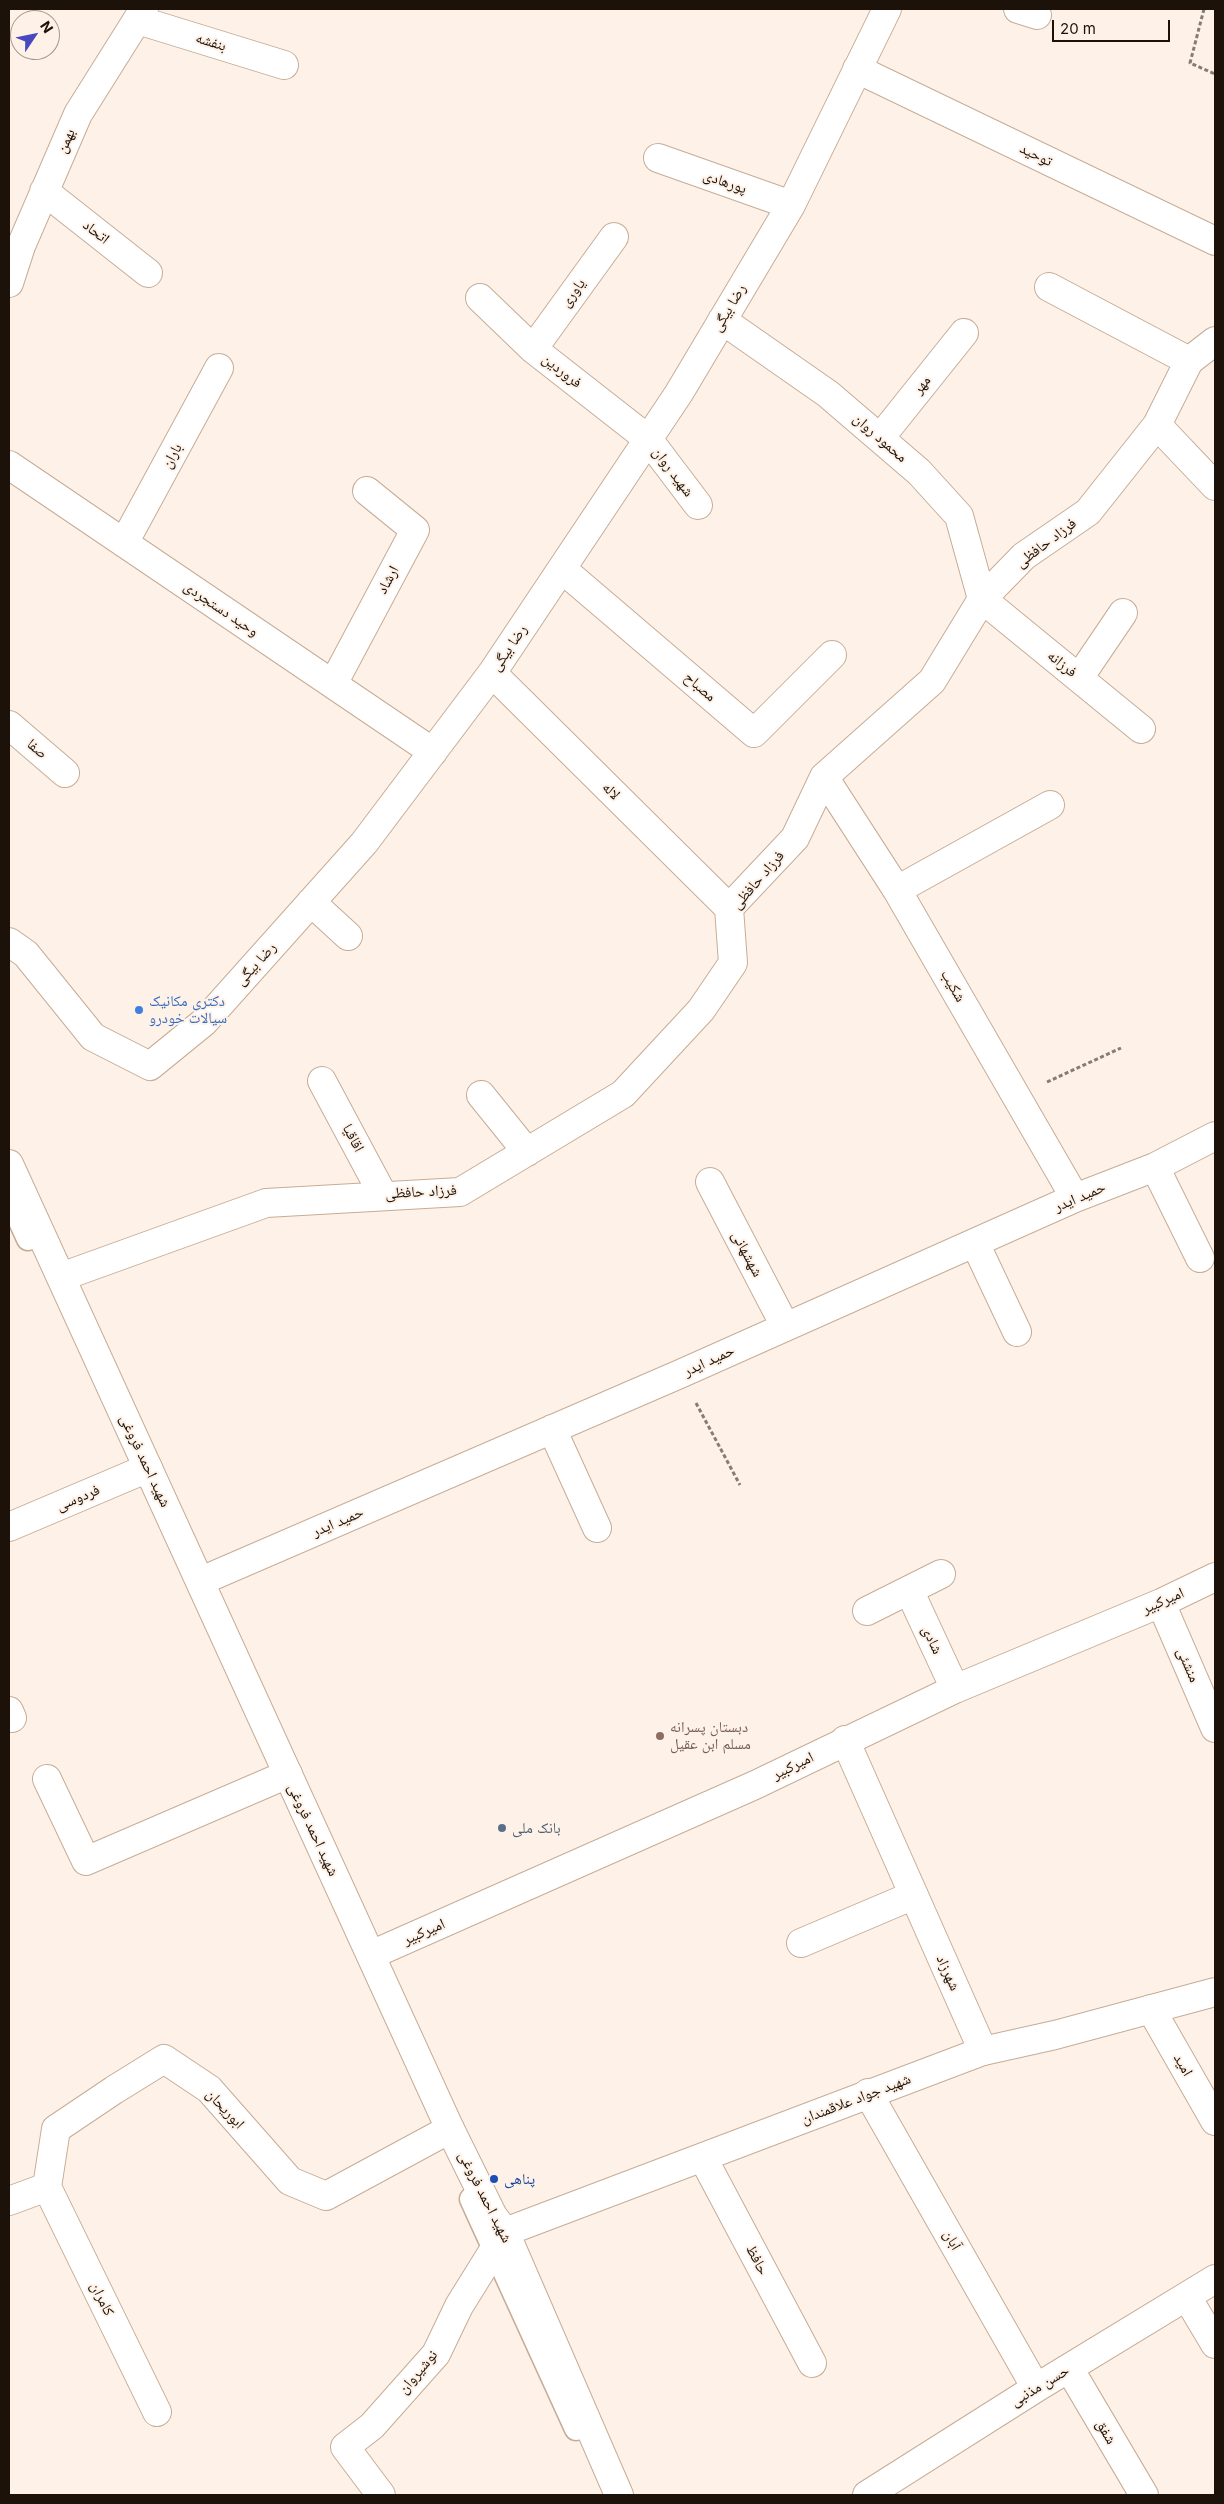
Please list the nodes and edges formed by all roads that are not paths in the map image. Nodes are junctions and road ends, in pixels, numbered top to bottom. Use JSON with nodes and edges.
{"nodes":[{"id":1,"x":878,"y":11,"type":"edge"},
{"id":2,"x":141,"y":14,"type":"edge"},
{"id":3,"x":284,"y":65,"type":"dead end"},
{"id":4,"x":857,"y":69,"type":"junction"},
{"id":5,"x":658,"y":158,"type":"dead end"},
{"id":6,"x":44,"y":192,"type":"junction"},
{"id":7,"x":791,"y":205,"type":"junction"},
{"id":8,"x":614,"y":237,"type":"dead end"},
{"id":9,"x":1215,"y":241,"type":"edge"},
{"id":10,"x":148,"y":273,"type":"dead end"},
{"id":11,"x":9,"y":283,"type":"edge"},
{"id":12,"x":1049,"y":287,"type":"dead end"},
{"id":13,"x":480,"y":298,"type":"dead end"},
{"id":14,"x":722,"y":320,"type":"junction"},
{"id":15,"x":964,"y":333,"type":"dead end"},
{"id":16,"x":1215,"y":341,"type":"edge"},
{"id":17,"x":532,"y":349,"type":"junction"},
{"id":18,"x":1189,"y":362,"type":"junction"},
{"id":19,"x":219,"y":368,"type":"dead end"},
{"id":20,"x":1157,"y":425,"type":"junction"},
{"id":21,"x":880,"y":438,"type":"junction"},
{"id":22,"x":648,"y":439,"type":"junction"},
{"id":23,"x":9,"y":465,"type":"edge"},
{"id":24,"x":1215,"y":486,"type":"edge"},
{"id":25,"x":366,"y":491,"type":"dead end"},
{"id":26,"x":698,"y":505,"type":"dead end"},
{"id":27,"x":124,"y":543,"type":"junction"},
{"id":28,"x":562,"y":569,"type":"junction"},
{"id":29,"x":982,"y":599,"type":"junction"},
{"id":30,"x":1123,"y":613,"type":"dead end"},
{"id":31,"x":832,"y":655,"type":"dead end"},
{"id":32,"x":492,"y":673,"type":"junction"},
{"id":33,"x":1079,"y":678,"type":"junction"},
{"id":34,"x":333,"y":684,"type":"junction"},
{"id":35,"x":9,"y":725,"type":"edge"},
{"id":36,"x":1141,"y":729,"type":"dead end"},
{"id":37,"x":432,"y":752,"type":"junction"},
{"id":38,"x":66,"y":773,"type":"dead end"},
{"id":39,"x":824,"y":776,"type":"junction"},
{"id":40,"x":1050,"y":805,"type":"dead end"},
{"id":41,"x":897,"y":890,"type":"junction"},
{"id":42,"x":311,"y":902,"type":"junction"},
{"id":43,"x":729,"y":908,"type":"junction"},
{"id":44,"x":348,"y":936,"type":"dead end"},
{"id":45,"x":9,"y":942,"type":"edge"},
{"id":46,"x":322,"y":1082,"type":"dead end"},
{"id":47,"x":481,"y":1095,"type":"dead end"},
{"id":48,"x":1215,"y":1136,"type":"edge"},
{"id":49,"x":527,"y":1152,"type":"junction"},
{"id":50,"x":9,"y":1164,"type":"edge"},
{"id":51,"x":1155,"y":1167,"type":"junction"},
{"id":52,"x":710,"y":1182,"type":"dead end"},
{"id":53,"x":384,"y":1195,"type":"junction"},
{"id":54,"x":1075,"y":1198,"type":"junction"},
{"id":55,"x":14,"y":1200,"type":"edge"},
{"id":56,"x":975,"y":1243,"type":"junction"},
{"id":57,"x":1200,"y":1258,"type":"dead end"},
{"id":58,"x":61,"y":1278,"type":"junction"},
{"id":59,"x":785,"y":1326,"type":"junction"},
{"id":60,"x":1017,"y":1332,"type":"dead end"},
{"id":61,"x":552,"y":1429,"type":"junction"},
{"id":62,"x":148,"y":1468,"type":"junction"},
{"id":63,"x":9,"y":1527,"type":"edge"},
{"id":64,"x":597,"y":1528,"type":"dead end"},
{"id":65,"x":941,"y":1574,"type":"dead end"},
{"id":66,"x":1215,"y":1577,"type":"edge"},
{"id":67,"x":201,"y":1581,"type":"junction"},
{"id":68,"x":909,"y":1590,"type":"junction"},
{"id":69,"x":1161,"y":1603,"type":"junction"},
{"id":70,"x":867,"y":1610,"type":"dead end"},
{"id":71,"x":955,"y":1689,"type":"junction"},
{"id":72,"x":1215,"y":1728,"type":"edge"},
{"id":73,"x":845,"y":1740,"type":"junction"},
{"id":74,"x":288,"y":1774,"type":"junction"},
{"id":75,"x":47,"y":1779,"type":"dead end"},
{"id":76,"x":914,"y":1894,"type":"junction"},
{"id":77,"x":801,"y":1943,"type":"dead end"},
{"id":78,"x":371,"y":1955,"type":"junction"},
{"id":79,"x":1215,"y":1992,"type":"edge"},
{"id":80,"x":1151,"y":2009,"type":"junction"},
{"id":81,"x":983,"y":2051,"type":"junction"},
{"id":82,"x":868,"y":2093,"type":"junction"},
{"id":83,"x":1215,"y":2121,"type":"edge"},
{"id":84,"x":450,"y":2129,"type":"junction"},
{"id":85,"x":703,"y":2158,"type":"junction"},
{"id":86,"x":47,"y":2187,"type":"junction"},
{"id":87,"x":9,"y":2200,"type":"edge"},
{"id":88,"x":500,"y":2241,"type":"junction"},
{"id":89,"x":1215,"y":2279,"type":"edge"},
{"id":90,"x":1187,"y":2297,"type":"junction"},
{"id":91,"x":1215,"y":2344,"type":"edge"},
{"id":92,"x":812,"y":2363,"type":"dead end"},
{"id":93,"x":1069,"y":2368,"type":"junction"},
{"id":94,"x":1036,"y":2388,"type":"junction"},
{"id":95,"x":158,"y":2412,"type":"dead end"},
{"id":96,"x":873,"y":2493,"type":"edge"},
{"id":97,"x":380,"y":2495,"type":"edge"},
{"id":98,"x":606,"y":2495,"type":"edge"},
{"id":99,"x":619,"y":2495,"type":"edge"},
{"id":100,"x":1144,"y":2495,"type":"edge"}],
"edges":[{"from":1,"to":4,"type":"street","name":"رضا بیگی"},
{"from":2,"to":3,"type":"street","name":"بنفشه"},
{"from":2,"to":6,"type":"street","name":"بهمن"},
{"from":4,"to":7,"type":"street","name":"رضا بیگی"},
{"from":4,"to":9,"type":"street","name":"توحید"},
{"from":5,"to":7,"type":"street","name":"پورهادی"},
{"from":6,"to":10,"type":"street","name":"اتحاد"},
{"from":6,"to":11,"type":"street","name":"بهمن"},
{"from":7,"to":14,"type":"street","name":"رضا بیگی"},
{"from":8,"to":17,"type":"street","name":"یاوری"},
{"from":12,"to":18,"type":"street"},
{"from":13,"to":17,"type":"street","name":"فروردین"},
{"from":14,"to":21,"type":"street","name":"محمود روان"},
{"from":14,"to":22,"type":"street","name":"رضا بیگی"},
{"from":15,"to":21,"type":"street","name":"مهر"},
{"from":16,"to":18,"type":"street","name":"فرزاد حافظی"},
{"from":17,"to":22,"type":"street","name":"فروردین"},
{"from":18,"to":20,"type":"street","name":"فرزاد حافظی"},
{"from":19,"to":27,"type":"street","name":"باران"},
{"from":20,"to":24,"type":"street"},
{"from":20,"to":29,"type":"street","name":"فرزاد حافظی"},
{"from":21,"to":29,"type":"street","name":"محمود روان"},
{"from":22,"to":26,"type":"street","name":"شهید روان"},
{"from":22,"to":28,"type":"street","name":"رضا بیگی"},
{"from":23,"to":27,"type":"street","name":"وحید دستجردی"},
{"from":25,"to":34,"type":"street","name":"ارشاد"},
{"from":27,"to":34,"type":"street","name":"وحید دستجردی"},
{"from":28,"to":31,"type":"street","name":"مصباح"},
{"from":28,"to":32,"type":"street","name":"رضا بیگی"},
{"from":29,"to":33,"type":"street","name":"فرزانه"},
{"from":29,"to":39,"type":"street","name":"فرزاد حافظی"},
{"from":30,"to":33,"type":"street"},
{"from":32,"to":37,"type":"street","name":"رضا بیگی"},
{"from":32,"to":43,"type":"street","name":"لاله"},
{"from":33,"to":36,"type":"street","name":"فرزانه"},
{"from":34,"to":37,"type":"street","name":"وحید دستجردی"},
{"from":35,"to":38,"type":"street","name":"صفا"},
{"from":37,"to":42,"type":"street","name":"رضا بیگی"},
{"from":39,"to":41,"type":"street","name":"شکیب"},
{"from":39,"to":43,"type":"street","name":"فرزاد حافظی"},
{"from":40,"to":41,"type":"street"},
{"from":41,"to":54,"type":"street","name":"شکیب"},
{"from":42,"to":44,"type":"street"},
{"from":42,"to":45,"type":"street","name":"رضا بیگی"},
{"from":43,"to":49,"type":"street","name":"فرزاد حافظی"},
{"from":46,"to":53,"type":"street","name":"اقاقیا"},
{"from":47,"to":49,"type":"street"},
{"from":48,"to":51,"type":"street","name":"حمید ایدر"},
{"from":49,"to":53,"type":"street","name":"فرزاد حافظی"},
{"from":50,"to":55,"type":"street","name":"شهید احمد فروغی"},
{"from":51,"to":54,"type":"street","name":"حمید ایدر"},
{"from":51,"to":57,"type":"street"},
{"from":52,"to":59,"type":"street","name":"شهشهانی"},
{"from":53,"to":58,"type":"street","name":"فرزاد حافظی"},
{"from":54,"to":56,"type":"street","name":"حمید ایدر"},
{"from":55,"to":58,"type":"street","name":"شهید احمد فروغی"},
{"from":55,"to":88,"type":"lane","name":"شهید احمد فروغی"},
{"from":56,"to":59,"type":"street","name":"حمید ایدر"},
{"from":56,"to":60,"type":"street"},
{"from":58,"to":62,"type":"street","name":"شهید احمد فروغی"},
{"from":59,"to":61,"type":"street","name":"حمید ایدر"},
{"from":61,"to":64,"type":"street"},
{"from":61,"to":67,"type":"street","name":"حمید ایدر"},
{"from":62,"to":63,"type":"street","name":"فردوسی"},
{"from":62,"to":67,"type":"street","name":"شهید احمد فروغی"},
{"from":65,"to":68,"type":"street"},
{"from":66,"to":69,"type":"street","name":"امیرکبیر"},
{"from":67,"to":74,"type":"street","name":"شهید احمد فروغی"},
{"from":68,"to":70,"type":"street"},
{"from":68,"to":71,"type":"street","name":"شادی"},
{"from":69,"to":71,"type":"street","name":"امیرکبیر"},
{"from":69,"to":72,"type":"street","name":"منشئی"},
{"from":71,"to":73,"type":"street","name":"امیرکبیر"},
{"from":73,"to":76,"type":"street","name":"شهرزاد"},
{"from":73,"to":78,"type":"street","name":"امیرکبیر"},
{"from":74,"to":75,"type":"street"},
{"from":74,"to":78,"type":"street","name":"شهید احمد فروغی"},
{"from":76,"to":77,"type":"street"},
{"from":76,"to":81,"type":"street","name":"شهرزاد"},
{"from":78,"to":84,"type":"street","name":"شهید احمد فروغی"},
{"from":79,"to":80,"type":"street","name":"شهید جواد علاقمندان"},
{"from":80,"to":81,"type":"street","name":"شهید جواد علاقمندان"},
{"from":80,"to":83,"type":"street","name":"امید"},
{"from":81,"to":82,"type":"street","name":"شهید جواد علاقمندان"},
{"from":82,"to":85,"type":"street","name":"شهید جواد علاقمندان"},
{"from":82,"to":94,"type":"street","name":"آبان"},
{"from":84,"to":86,"type":"street","name":"ابوریحان"},
{"from":84,"to":88,"type":"street","name":"شهید احمد فروغی"},
{"from":85,"to":88,"type":"street","name":"شهید جواد علاقمندان"},
{"from":85,"to":92,"type":"street","name":"حافظ"},
{"from":86,"to":87,"type":"street"},
{"from":86,"to":95,"type":"street","name":"کامران"},
{"from":88,"to":97,"type":"street","name":"نوشیروان"},
{"from":88,"to":98,"type":"lane","name":"شهید احمد فروغی"},
{"from":88,"to":99,"type":"street","name":"شهید احمد فروغی"},
{"from":89,"to":90,"type":"street","name":"حسن مذنبی"},
{"from":90,"to":91,"type":"street"},
{"from":90,"to":93,"type":"street","name":"حسن مذنبی"},
{"from":93,"to":94,"type":"street","name":"حسن مذنبی"},
{"from":93,"to":100,"type":"street","name":"شفق"},
{"from":94,"to":96,"type":"street","name":"حسن مذنبی"}]}
